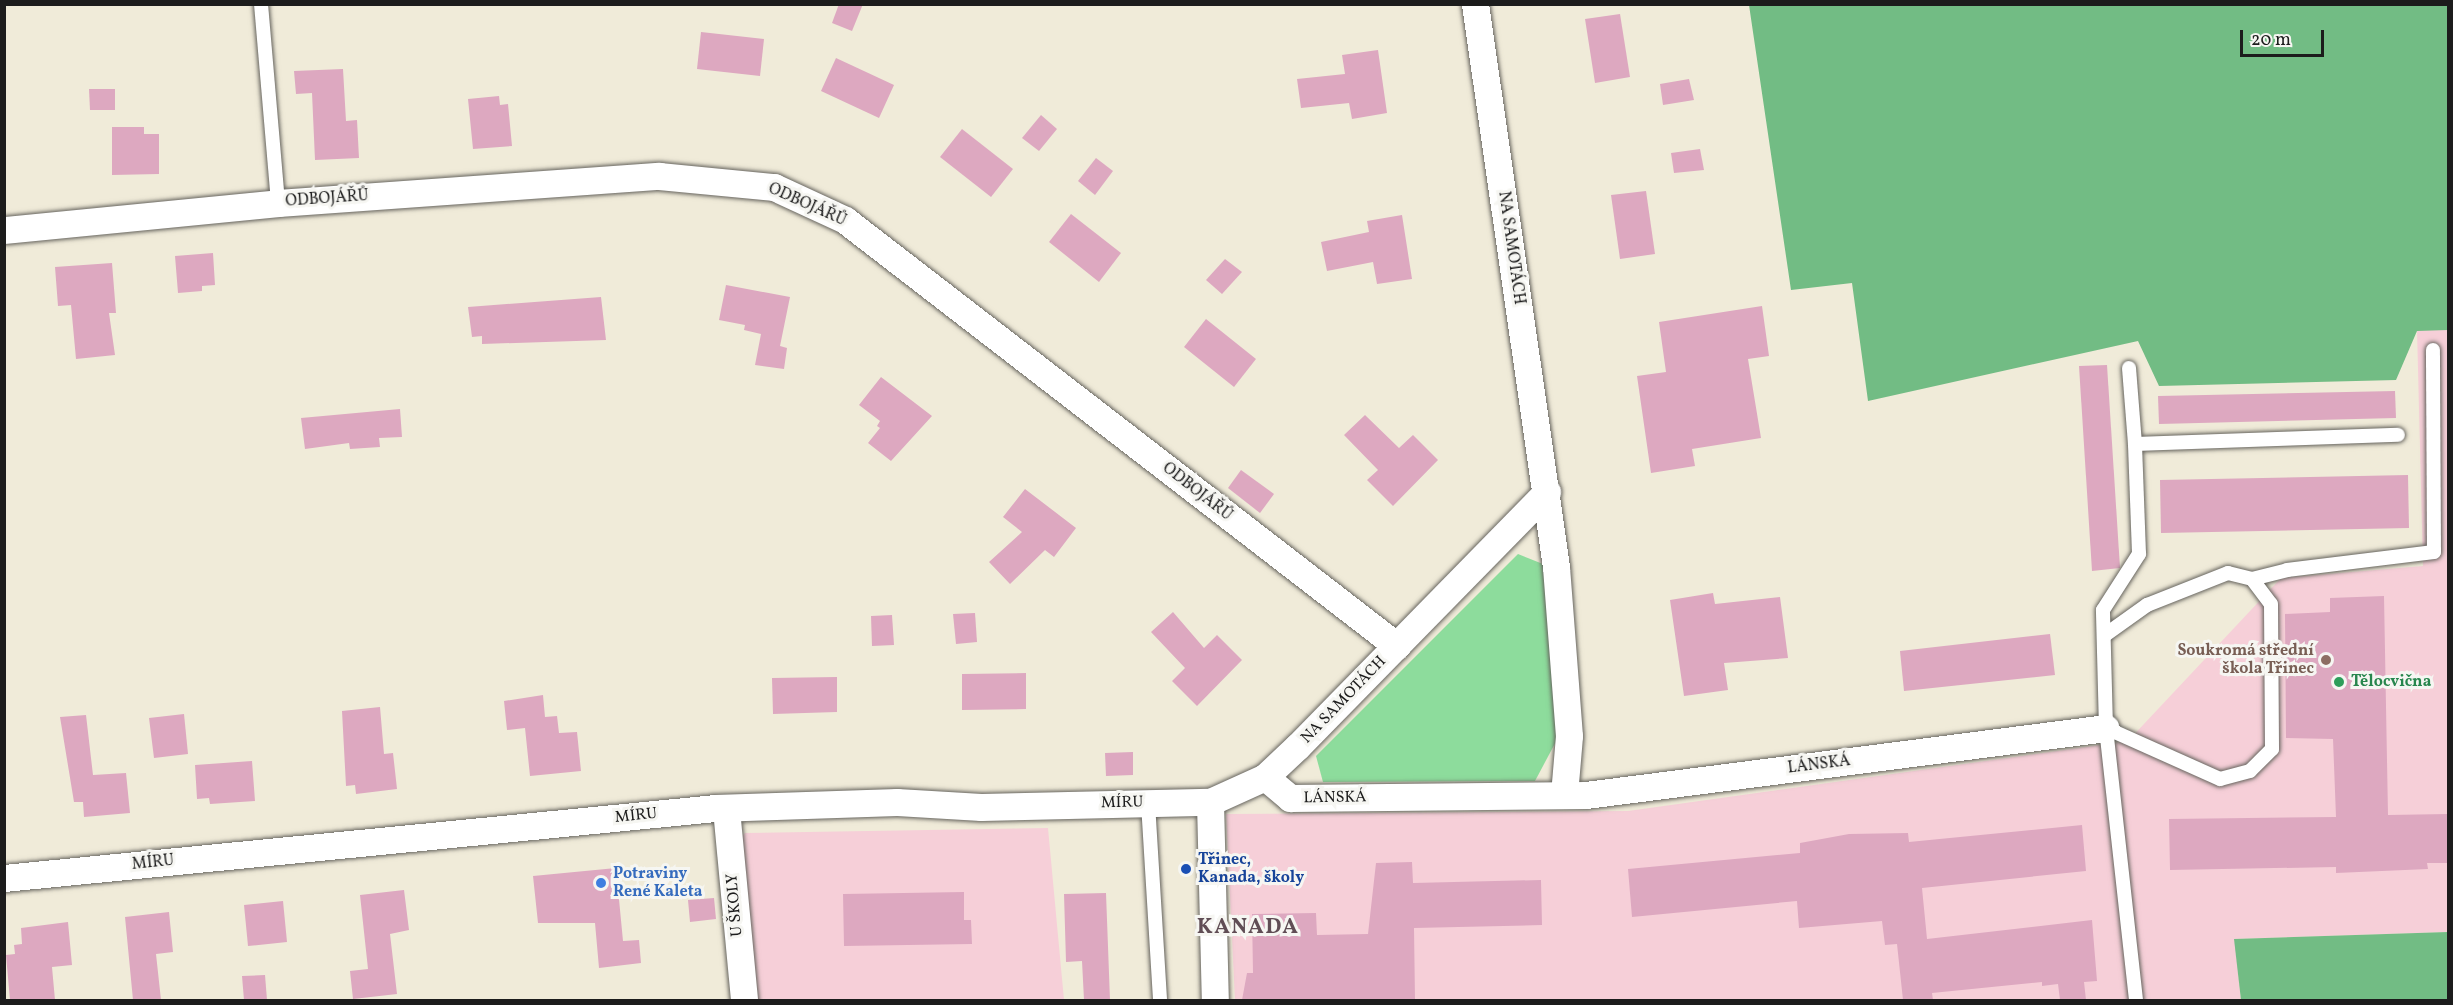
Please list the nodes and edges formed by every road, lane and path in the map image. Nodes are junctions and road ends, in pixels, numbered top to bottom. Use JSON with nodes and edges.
{"nodes":[{"id":1,"x":261,"y":4,"type":"edge"},
{"id":2,"x":1475,"y":4,"type":"edge"},
{"id":3,"x":278,"y":203,"type":"junction"},
{"id":4,"x":4,"y":230,"type":"edge"},
{"id":5,"x":2433,"y":350,"type":"dead end"},
{"id":6,"x":2128,"y":368,"type":"dead end"},
{"id":7,"x":2398,"y":435,"type":"dead end"},
{"id":8,"x":2135,"y":444,"type":"junction"},
{"id":9,"x":1547,"y":492,"type":"junction"},
{"id":10,"x":2252,"y":579,"type":"junction"},
{"id":11,"x":2105,"y":635,"type":"junction"},
{"id":12,"x":1397,"y":646,"type":"junction"},
{"id":13,"x":2106,"y":728,"type":"junction"},
{"id":14,"x":1265,"y":777,"type":"junction"},
{"id":15,"x":1564,"y":794,"type":"junction"},
{"id":16,"x":1210,"y":802,"type":"junction"},
{"id":17,"x":1148,"y":803,"type":"junction"},
{"id":18,"x":726,"y":809,"type":"junction"},
{"id":19,"x":4,"y":878,"type":"edge"},
{"id":20,"x":744,"y":1000,"type":"edge"},
{"id":21,"x":1160,"y":1000,"type":"edge"},
{"id":22,"x":1215,"y":1000,"type":"edge"},
{"id":23,"x":2136,"y":1000,"type":"edge"}],
"edges":[{"from":1,"to":3,"type":"lane"},
{"from":2,"to":9,"type":"street","name":"NA SAMOTÁCH"},
{"from":3,"to":4,"type":"street","name":"ODBOJÁŘŮ"},
{"from":3,"to":12,"type":"street","name":"ODBOJÁŘŮ"},
{"from":5,"to":10,"type":"lane"},
{"from":6,"to":8,"type":"lane"},
{"from":7,"to":8,"type":"lane"},
{"from":8,"to":11,"type":"lane"},
{"from":9,"to":12,"type":"street","name":"NA SAMOTÁCH"},
{"from":9,"to":15,"type":"street","name":"NA SAMOTÁCH"},
{"from":10,"to":11,"type":"lane"},
{"from":10,"to":13,"type":"lane"},
{"from":11,"to":13,"type":"lane"},
{"from":12,"to":14,"type":"street","name":"NA SAMOTÁCH"},
{"from":13,"to":15,"type":"street","name":"LÁNSKÁ"},
{"from":13,"to":23,"type":"lane"},
{"from":14,"to":15,"type":"street","name":"LÁNSKÁ"},
{"from":14,"to":16,"type":"street","name":"MÍRU"},
{"from":16,"to":17,"type":"street","name":"MÍRU"},
{"from":16,"to":22,"type":"street"},
{"from":17,"to":18,"type":"street","name":"MÍRU"},
{"from":17,"to":21,"type":"lane"},
{"from":18,"to":19,"type":"street","name":"MÍRU"},
{"from":18,"to":20,"type":"street","name":"U ŠKOLY"}]}
